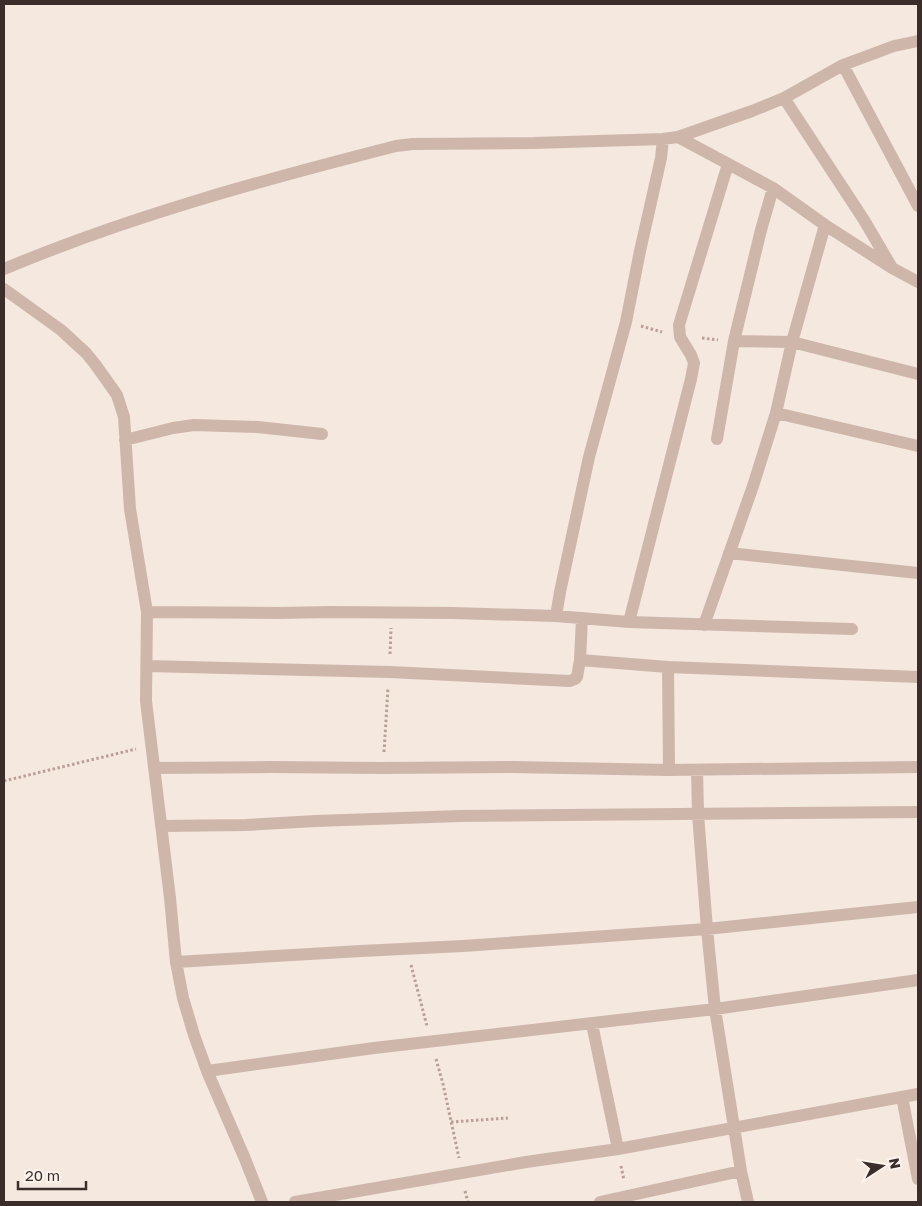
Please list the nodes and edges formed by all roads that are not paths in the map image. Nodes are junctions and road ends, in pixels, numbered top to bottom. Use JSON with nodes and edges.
{"nodes":[{"id":1,"x":918,"y":41,"type":"edge"},
{"id":2,"x":842,"y":65,"type":"junction"},
{"id":3,"x":784,"y":98,"type":"junction"},
{"id":4,"x":678,"y":137,"type":"junction"},
{"id":5,"x":663,"y":139,"type":"junction"},
{"id":6,"x":728,"y":164,"type":"junction"},
{"id":7,"x":773,"y":188,"type":"junction"},
{"id":8,"x":918,"y":206,"type":"edge"},
{"id":9,"x":825,"y":225,"type":"junction"},
{"id":10,"x":892,"y":268,"type":"junction"},
{"id":11,"x":4,"y":269,"type":"edge"},
{"id":12,"x":918,"y":282,"type":"edge"},
{"id":13,"x":4,"y":289,"type":"edge"},
{"id":14,"x":734,"y":341,"type":"junction"},
{"id":15,"x":792,"y":342,"type":"junction"},
{"id":16,"x":918,"y":374,"type":"edge"},
{"id":17,"x":776,"y":413,"type":"junction"},
{"id":18,"x":322,"y":434,"type":"dead end"},
{"id":19,"x":718,"y":439,"type":"dead end"},
{"id":20,"x":125,"y":440,"type":"junction"},
{"id":21,"x":918,"y":446,"type":"edge"},
{"id":22,"x":728,"y":553,"type":"junction"},
{"id":23,"x":918,"y":573,"type":"edge"},
{"id":24,"x":147,"y":612,"type":"junction"},
{"id":25,"x":556,"y":616,"type":"junction"},
{"id":26,"x":582,"y":618,"type":"junction"},
{"id":27,"x":629,"y":622,"type":"junction"},
{"id":28,"x":704,"y":625,"type":"junction"},
{"id":29,"x":852,"y":629,"type":"dead end"},
{"id":30,"x":580,"y":660,"type":"junction"},
{"id":31,"x":147,"y":666,"type":"junction"},
{"id":32,"x":668,"y":667,"type":"junction"},
{"id":33,"x":918,"y":676,"type":"edge"},
{"id":34,"x":918,"y":767,"type":"edge"},
{"id":35,"x":154,"y":768,"type":"junction"},
{"id":36,"x":669,"y":770,"type":"junction"},
{"id":37,"x":697,"y":770,"type":"junction"},
{"id":38,"x":918,"y":812,"type":"edge"},
{"id":39,"x":698,"y":814,"type":"junction"},
{"id":40,"x":161,"y":826,"type":"junction"},
{"id":41,"x":918,"y":907,"type":"edge"},
{"id":42,"x":707,"y":929,"type":"junction"},
{"id":43,"x":176,"y":962,"type":"junction"},
{"id":44,"x":918,"y":980,"type":"edge"},
{"id":45,"x":716,"y":1009,"type":"junction"},
{"id":46,"x":592,"y":1024,"type":"junction"},
{"id":47,"x":207,"y":1071,"type":"junction"},
{"id":48,"x":918,"y":1094,"type":"edge"},
{"id":49,"x":902,"y":1096,"type":"junction"},
{"id":50,"x":734,"y":1128,"type":"junction"},
{"id":51,"x":618,"y":1149,"type":"junction"},
{"id":52,"x":741,"y":1171,"type":"junction"},
{"id":53,"x":918,"y":1178,"type":"edge"},
{"id":54,"x":262,"y":1202,"type":"edge"},
{"id":55,"x":295,"y":1202,"type":"edge"},
{"id":56,"x":600,"y":1202,"type":"edge"},
{"id":57,"x":748,"y":1202,"type":"edge"}],
"edges":[{"from":1,"to":2,"type":"street"},
{"from":2,"to":3,"type":"street"},
{"from":2,"to":8,"type":"street"},
{"from":3,"to":4,"type":"street"},
{"from":3,"to":10,"type":"street"},
{"from":4,"to":5,"type":"street"},
{"from":4,"to":6,"type":"street"},
{"from":5,"to":11,"type":"street"},
{"from":5,"to":25,"type":"street"},
{"from":6,"to":7,"type":"street"},
{"from":6,"to":27,"type":"street"},
{"from":7,"to":9,"type":"street"},
{"from":7,"to":14,"type":"street"},
{"from":9,"to":10,"type":"street"},
{"from":9,"to":15,"type":"street"},
{"from":10,"to":12,"type":"street"},
{"from":13,"to":20,"type":"street"},
{"from":14,"to":15,"type":"street"},
{"from":14,"to":19,"type":"street"},
{"from":15,"to":16,"type":"street"},
{"from":15,"to":17,"type":"street"},
{"from":17,"to":21,"type":"street"},
{"from":17,"to":22,"type":"street"},
{"from":18,"to":20,"type":"street"},
{"from":20,"to":24,"type":"street"},
{"from":22,"to":23,"type":"street"},
{"from":22,"to":28,"type":"street"},
{"from":24,"to":25,"type":"street"},
{"from":24,"to":31,"type":"street"},
{"from":25,"to":26,"type":"street"},
{"from":26,"to":27,"type":"street"},
{"from":26,"to":30,"type":"street"},
{"from":27,"to":28,"type":"street"},
{"from":28,"to":29,"type":"street"},
{"from":30,"to":31,"type":"street"},
{"from":30,"to":32,"type":"street"},
{"from":31,"to":35,"type":"street"},
{"from":32,"to":33,"type":"street"},
{"from":32,"to":36,"type":"street"},
{"from":34,"to":37,"type":"street"},
{"from":35,"to":36,"type":"street"},
{"from":35,"to":40,"type":"street"},
{"from":36,"to":37,"type":"street"},
{"from":37,"to":39,"type":"street"},
{"from":38,"to":39,"type":"street"},
{"from":39,"to":40,"type":"street"},
{"from":39,"to":42,"type":"street"},
{"from":40,"to":43,"type":"street"},
{"from":41,"to":42,"type":"street"},
{"from":42,"to":43,"type":"street"},
{"from":42,"to":45,"type":"street"},
{"from":43,"to":47,"type":"street"},
{"from":44,"to":45,"type":"street"},
{"from":45,"to":46,"type":"street"},
{"from":45,"to":50,"type":"street"},
{"from":46,"to":47,"type":"street"},
{"from":46,"to":51,"type":"street"},
{"from":47,"to":54,"type":"street"},
{"from":48,"to":49,"type":"street"},
{"from":49,"to":50,"type":"street"},
{"from":49,"to":53,"type":"street"},
{"from":50,"to":51,"type":"street"},
{"from":50,"to":52,"type":"street"},
{"from":51,"to":55,"type":"street"},
{"from":52,"to":56,"type":"street"},
{"from":52,"to":57,"type":"street"}]}
